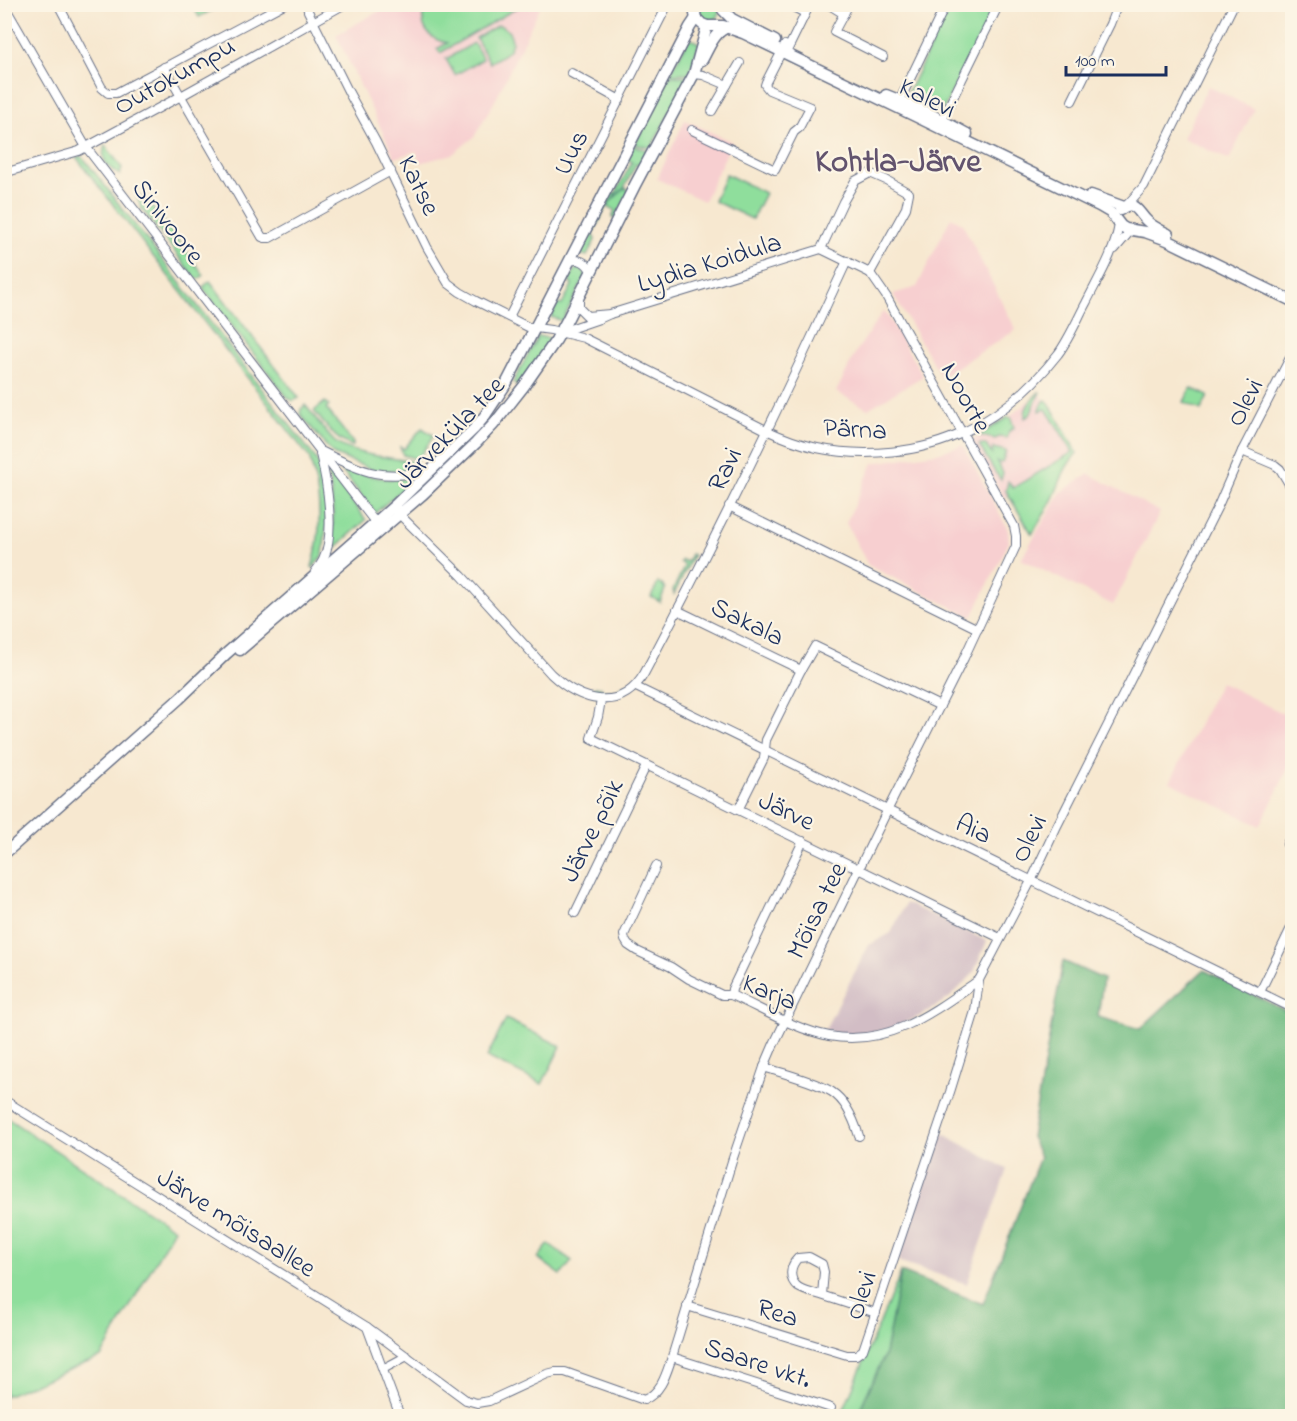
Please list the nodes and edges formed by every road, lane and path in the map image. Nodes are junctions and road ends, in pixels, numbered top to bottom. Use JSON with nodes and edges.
{"nodes":[{"id":1,"x":58,"y":4,"type":"edge"},
{"id":2,"x":284,"y":4,"type":"edge"},
{"id":3,"x":307,"y":4,"type":"edge"},
{"id":4,"x":345,"y":4,"type":"edge"},
{"id":5,"x":668,"y":4,"type":"edge"},
{"id":6,"x":787,"y":4,"type":"edge"},
{"id":7,"x":828,"y":4,"type":"edge"},
{"id":8,"x":849,"y":4,"type":"edge"},
{"id":9,"x":946,"y":4,"type":"edge"},
{"id":10,"x":999,"y":4,"type":"edge"},
{"id":11,"x":1114,"y":4,"type":"edge"},
{"id":12,"x":1234,"y":4,"type":"edge"},
{"id":13,"x":4,"y":5,"type":"edge"},
{"id":14,"x":722,"y":7,"type":"edge"},
{"id":15,"x":694,"y":9,"type":"edge"},
{"id":16,"x":808,"y":9,"type":"edge"},
{"id":17,"x":844,"y":14,"type":"junction"},
{"id":18,"x":315,"y":21,"type":"junction"},
{"id":19,"x":710,"y":26,"type":"junction"},
{"id":20,"x":729,"y":27,"type":"junction"},
{"id":21,"x":785,"y":49,"type":"junction"},
{"id":22,"x":883,"y":57,"type":"dead end"},
{"id":23,"x":740,"y":63,"type":"dead end"},
{"id":24,"x":164,"y":68,"type":"junction"},
{"id":25,"x":571,"y":73,"type":"dead end"},
{"id":26,"x":694,"y":74,"type":"junction"},
{"id":27,"x":727,"y":85,"type":"junction"},
{"id":28,"x":182,"y":96,"type":"junction"},
{"id":29,"x":620,"y":100,"type":"junction"},
{"id":30,"x":1072,"y":101,"type":"dead end"},
{"id":31,"x":898,"y":103,"type":"junction"},
{"id":32,"x":712,"y":111,"type":"dead end"},
{"id":33,"x":923,"y":120,"type":"junction"},
{"id":34,"x":942,"y":120,"type":"junction"},
{"id":35,"x":692,"y":130,"type":"dead end"},
{"id":36,"x":86,"y":147,"type":"junction"},
{"id":37,"x":391,"y":171,"type":"junction"},
{"id":38,"x":4,"y":173,"type":"edge"},
{"id":39,"x":1144,"y":186,"type":"junction"},
{"id":40,"x":1125,"y":207,"type":"junction"},
{"id":41,"x":1141,"y":214,"type":"junction"},
{"id":42,"x":1119,"y":222,"type":"junction"},
{"id":43,"x":1133,"y":229,"type":"junction"},
{"id":44,"x":821,"y":249,"type":"junction"},
{"id":45,"x":1113,"y":252,"type":"junction"},
{"id":46,"x":847,"y":261,"type":"junction"},
{"id":47,"x":569,"y":262,"type":"junction"},
{"id":48,"x":591,"y":271,"type":"junction"},
{"id":49,"x":870,"y":273,"type":"junction"},
{"id":50,"x":582,"y":288,"type":"junction"},
{"id":51,"x":1293,"y":294,"type":"edge"},
{"id":52,"x":1293,"y":301,"type":"edge"},
{"id":53,"x":610,"y":314,"type":"junction"},
{"id":54,"x":509,"y":317,"type":"junction"},
{"id":55,"x":531,"y":328,"type":"junction"},
{"id":56,"x":560,"y":332,"type":"junction"},
{"id":57,"x":1292,"y":355,"type":"edge"},
{"id":58,"x":766,"y":430,"type":"junction"},
{"id":59,"x":963,"y":433,"type":"junction"},
{"id":60,"x":320,"y":450,"type":"junction"},
{"id":61,"x":1242,"y":451,"type":"junction"},
{"id":62,"x":431,"y":470,"type":"junction"},
{"id":63,"x":1293,"y":489,"type":"edge"},
{"id":64,"x":729,"y":506,"type":"junction"},
{"id":65,"x":396,"y":511,"type":"junction"},
{"id":66,"x":1293,"y":524,"type":"edge"},
{"id":67,"x":378,"y":526,"type":"junction"},
{"id":68,"x":1293,"y":536,"type":"edge"},
{"id":69,"x":1016,"y":546,"type":"joint"},
{"id":70,"x":310,"y":579,"type":"junction"},
{"id":71,"x":677,"y":610,"type":"junction"},
{"id":72,"x":978,"y":629,"type":"junction"},
{"id":73,"x":801,"y":670,"type":"junction"},
{"id":74,"x":633,"y":688,"type":"junction"},
{"id":75,"x":179,"y":699,"type":"junction"},
{"id":76,"x":601,"y":700,"type":"junction"},
{"id":77,"x":940,"y":706,"type":"junction"},
{"id":78,"x":765,"y":750,"type":"junction"},
{"id":79,"x":646,"y":766,"type":"junction"},
{"id":80,"x":738,"y":810,"type":"junction"},
{"id":81,"x":888,"y":810,"type":"junction"},
{"id":82,"x":1293,"y":834,"type":"edge"},
{"id":83,"x":803,"y":841,"type":"junction"},
{"id":84,"x":1293,"y":847,"type":"edge"},
{"id":85,"x":4,"y":854,"type":"edge"},
{"id":86,"x":656,"y":866,"type":"dead end"},
{"id":87,"x":860,"y":868,"type":"junction"},
{"id":88,"x":1032,"y":879,"type":"junction"},
{"id":89,"x":575,"y":913,"type":"dead end"},
{"id":90,"x":1293,"y":926,"type":"edge"},
{"id":91,"x":1000,"y":938,"type":"junction"},
{"id":92,"x":979,"y":980,"type":"junction"},
{"id":93,"x":1260,"y":992,"type":"junction"},
{"id":94,"x":731,"y":995,"type":"junction"},
{"id":95,"x":1293,"y":1008,"type":"edge"},
{"id":96,"x":785,"y":1020,"type":"junction"},
{"id":97,"x":764,"y":1068,"type":"junction"},
{"id":98,"x":4,"y":1100,"type":"edge"},
{"id":99,"x":859,"y":1136,"type":"dead end"},
{"id":100,"x":822,"y":1295,"type":"junction"},
{"id":101,"x":687,"y":1306,"type":"junction"},
{"id":102,"x":876,"y":1313,"type":"junction"},
{"id":103,"x":367,"y":1327,"type":"junction"},
{"id":104,"x":856,"y":1355,"type":"joint"},
{"id":105,"x":407,"y":1356,"type":"junction"},
{"id":106,"x":672,"y":1357,"type":"junction"},
{"id":107,"x":383,"y":1369,"type":"junction"},
{"id":108,"x":831,"y":1408,"type":"dead end"},
{"id":109,"x":400,"y":1416,"type":"edge"}],
"edges":[{"from":1,"to":24,"type":"street"},
{"from":2,"to":24,"type":"street"},
{"from":3,"to":18,"type":"street","name":"Katse"},
{"from":4,"to":18,"type":"street","name":"Outokumpu"},
{"from":5,"to":29,"type":"street","name":"Uus"},
{"from":6,"to":16,"type":"street"},
{"from":7,"to":17,"type":"street"},
{"from":8,"to":17,"type":"street"},
{"from":9,"to":31,"type":"street"},
{"from":10,"to":34,"type":"street"},
{"from":11,"to":30,"type":"street"},
{"from":12,"to":39,"type":"street"},
{"from":13,"to":36,"type":"street","name":"Sinivoore"},
{"from":14,"to":19,"type":"main road"},
{"from":14,"to":21,"type":"main road","name":"Kalevi"},
{"from":15,"to":19,"type":"main road"},
{"from":15,"to":47,"type":"main road","name":"Järveküla tee"},
{"from":16,"to":21,"type":"street"},
{"from":17,"to":22,"type":"street"},
{"from":18,"to":28,"type":"street","name":"Outokumpu"},
{"from":18,"to":37,"type":"street","name":"Katse"},
{"from":19,"to":20,"type":"main road","name":"Kalevi"},
{"from":19,"to":26,"type":"main road","name":"Järveküla tee"},
{"from":20,"to":21,"type":"main road","name":"Kalevi"},
{"from":20,"to":26,"type":"main road"},
{"from":21,"to":31,"type":"main road","name":"Kalevi"},
{"from":21,"to":35,"type":"street"},
{"from":23,"to":27,"type":"street"},
{"from":24,"to":28,"type":"street"},
{"from":25,"to":29,"type":"street"},
{"from":26,"to":27,"type":"street"},
{"from":26,"to":48,"type":"main road","name":"Järveküla tee"},
{"from":27,"to":32,"type":"street"},
{"from":28,"to":36,"type":"street","name":"Outokumpu"},
{"from":28,"to":37,"type":"street"},
{"from":29,"to":54,"type":"street","name":"Uus"},
{"from":31,"to":33,"type":"main road","name":"Kalevi"},
{"from":31,"to":34,"type":"main road","name":"Kalevi"},
{"from":33,"to":34,"type":"street"},
{"from":33,"to":42,"type":"main road","name":"Kalevi"},
{"from":34,"to":40,"type":"main road","name":"Kalevi"},
{"from":36,"to":38,"type":"street","name":"Outokumpu"},
{"from":36,"to":60,"type":"street","name":"Sinivoore"},
{"from":37,"to":54,"type":"street","name":"Katse"},
{"from":39,"to":40,"type":"street"},
{"from":39,"to":41,"type":"street"},
{"from":40,"to":41,"type":"main road","name":"Kalevi"},
{"from":40,"to":42,"type":"main road"},
{"from":41,"to":43,"type":"main road"},
{"from":41,"to":51,"type":"main road","name":"Kalevi"},
{"from":42,"to":43,"type":"main road","name":"Kalevi"},
{"from":42,"to":45,"type":"street","name":"Pärna"},
{"from":43,"to":45,"type":"street","name":"Pärna"},
{"from":43,"to":52,"type":"main road","name":"Kalevi"},
{"from":44,"to":46,"type":"street"},
{"from":44,"to":49,"type":"street"},
{"from":44,"to":53,"type":"street","name":"Lydia Koidula"},
{"from":45,"to":59,"type":"street","name":"Pärna"},
{"from":46,"to":49,"type":"street"},
{"from":46,"to":58,"type":"street","name":"Ravi"},
{"from":47,"to":48,"type":"street"},
{"from":47,"to":55,"type":"main road","name":"Järveküla tee"},
{"from":48,"to":50,"type":"main road","name":"Järveküla tee"},
{"from":49,"to":59,"type":"street","name":"Noorte"},
{"from":50,"to":53,"type":"street","name":"Lydia Koidula"},
{"from":50,"to":56,"type":"main road","name":"Järveküla tee"},
{"from":53,"to":56,"type":"street","name":"Lydia Koidula"},
{"from":54,"to":55,"type":"street","name":"Katse"},
{"from":55,"to":56,"type":"street","name":"Pärna"},
{"from":55,"to":62,"type":"main road","name":"Järveküla tee"},
{"from":56,"to":58,"type":"street","name":"Pärna"},
{"from":56,"to":65,"type":"main road","name":"Järveküla tee"},
{"from":57,"to":61,"type":"street","name":"Olevi"},
{"from":58,"to":59,"type":"street","name":"Pärna"},
{"from":58,"to":64,"type":"street","name":"Ravi"},
{"from":59,"to":69,"type":"street","name":"Noorte"},
{"from":60,"to":62,"type":"street","name":"Sinivoore"},
{"from":60,"to":67,"type":"street","name":"Sinivoore"},
{"from":60,"to":70,"type":"street","name":"Sinivoore"},
{"from":61,"to":63,"type":"street"},
{"from":61,"to":88,"type":"street","name":"Olevi"},
{"from":62,"to":65,"type":"main road","name":"Järveküla tee"},
{"from":64,"to":71,"type":"street","name":"Ravi"},
{"from":64,"to":72,"type":"street"},
{"from":65,"to":67,"type":"main road","name":"Järveküla tee"},
{"from":65,"to":76,"type":"street"},
{"from":66,"to":68,"type":"street"},
{"from":67,"to":70,"type":"main road","name":"Järveküla tee"},
{"from":67,"to":75,"type":"main road","name":"Järveküla tee"},
{"from":69,"to":72,"type":"street","name":"Mõisa tee"},
{"from":70,"to":75,"type":"main road","name":"Järveküla tee"},
{"from":71,"to":73,"type":"street","name":"Sakala"},
{"from":71,"to":74,"type":"street","name":"Ravi"},
{"from":72,"to":77,"type":"street","name":"Mõisa tee"},
{"from":73,"to":77,"type":"street"},
{"from":73,"to":78,"type":"street"},
{"from":74,"to":76,"type":"street"},
{"from":74,"to":78,"type":"street","name":"Aia"},
{"from":75,"to":85,"type":"main road"},
{"from":76,"to":79,"type":"street","name":"Järve"},
{"from":77,"to":81,"type":"street","name":"Mõisa tee"},
{"from":78,"to":80,"type":"street"},
{"from":78,"to":81,"type":"street","name":"Aia"},
{"from":79,"to":80,"type":"street","name":"Järve"},
{"from":79,"to":89,"type":"street","name":"Järve põik"},
{"from":80,"to":83,"type":"street","name":"Järve"},
{"from":81,"to":87,"type":"street","name":"Mõisa tee"},
{"from":81,"to":88,"type":"street","name":"Aia"},
{"from":82,"to":84,"type":"street"},
{"from":83,"to":87,"type":"street","name":"Järve"},
{"from":83,"to":94,"type":"street"},
{"from":86,"to":94,"type":"street","name":"Karja"},
{"from":87,"to":91,"type":"street","name":"Järve"},
{"from":87,"to":96,"type":"street","name":"Mõisa tee"},
{"from":88,"to":91,"type":"street","name":"Olevi"},
{"from":88,"to":93,"type":"street","name":"Aia"},
{"from":90,"to":93,"type":"street"},
{"from":91,"to":92,"type":"street","name":"Olevi"},
{"from":92,"to":96,"type":"street","name":"Karja"},
{"from":92,"to":102,"type":"street","name":"Olevi"},
{"from":93,"to":95,"type":"street","name":"Aia"},
{"from":94,"to":96,"type":"street","name":"Karja"},
{"from":96,"to":97,"type":"street","name":"Mõisa tee"},
{"from":97,"to":99,"type":"street"},
{"from":97,"to":101,"type":"street","name":"Mõisa tee"},
{"from":98,"to":103,"type":"street","name":"Järve mõisaallee"},
{"from":100,"to":100,"type":"street"},
{"from":100,"to":102,"type":"street"},
{"from":101,"to":104,"type":"street","name":"Rea"},
{"from":101,"to":106,"type":"street","name":"Mõisa tee"},
{"from":102,"to":104,"type":"street","name":"Olevi"},
{"from":103,"to":105,"type":"street","name":"Järve mõisaallee"},
{"from":103,"to":107,"type":"street"},
{"from":105,"to":106,"type":"street","name":"Järve mõisaallee"},
{"from":105,"to":107,"type":"street"},
{"from":106,"to":108,"type":"street","name":"Saare vkt."},
{"from":107,"to":109,"type":"street"}]}
